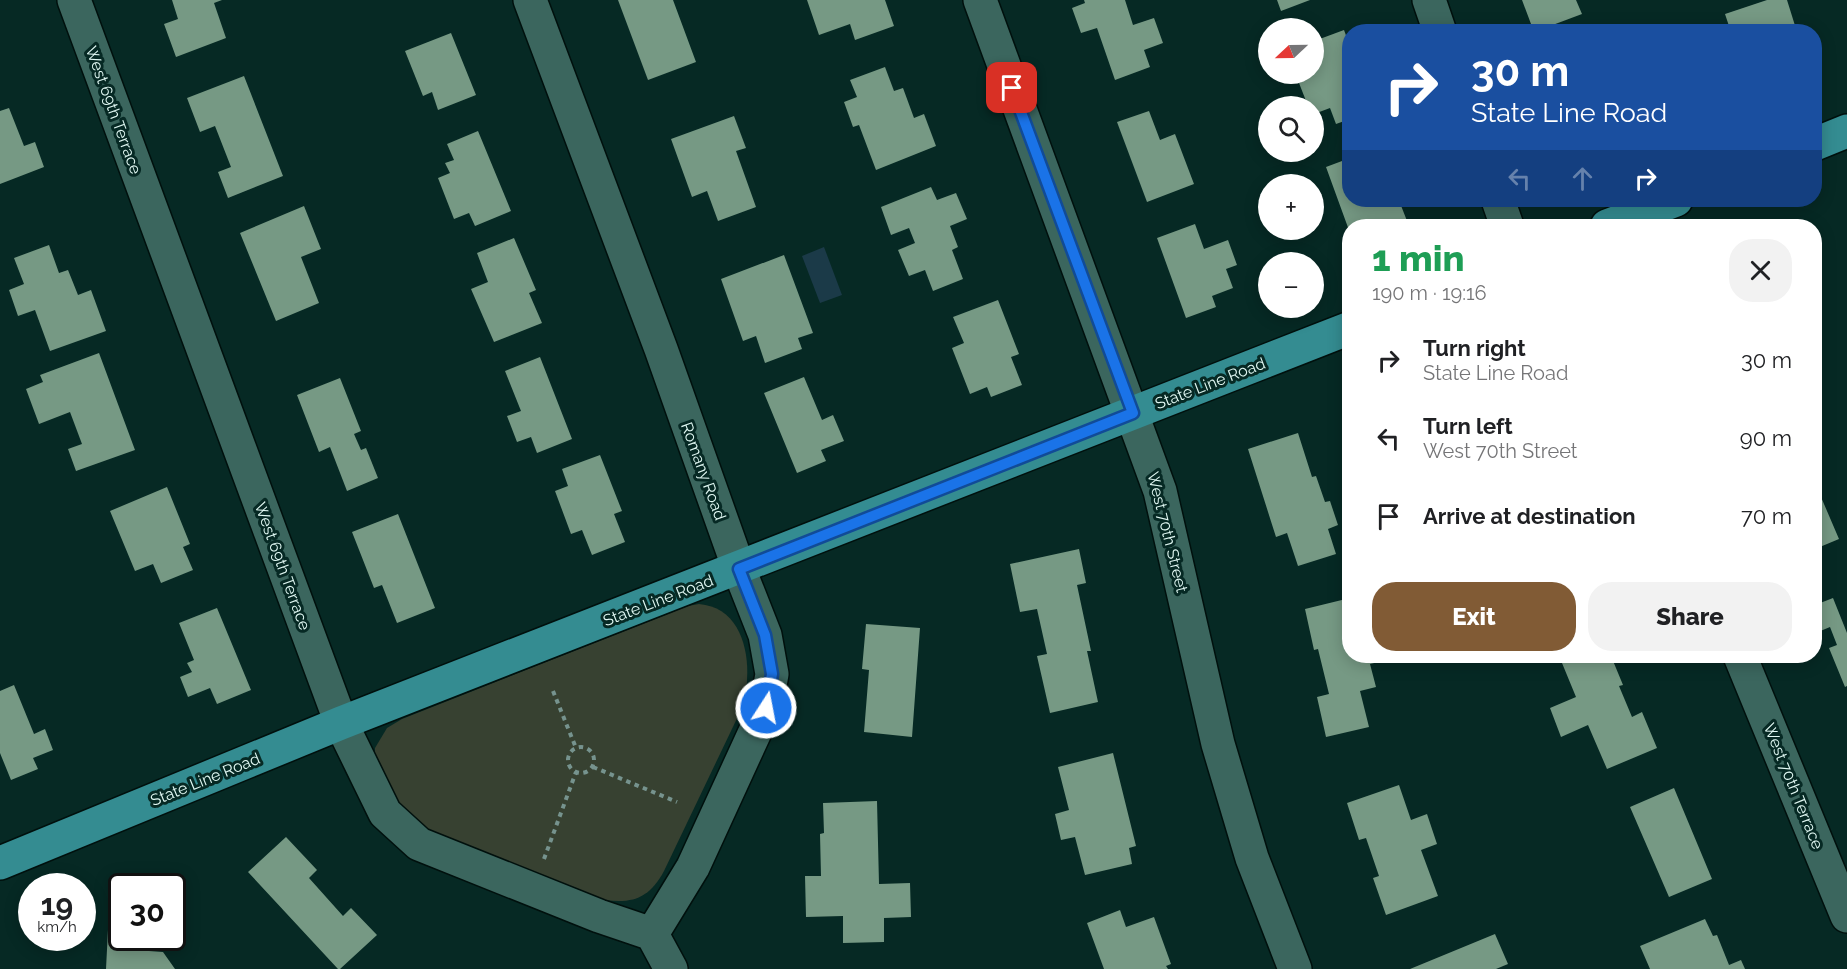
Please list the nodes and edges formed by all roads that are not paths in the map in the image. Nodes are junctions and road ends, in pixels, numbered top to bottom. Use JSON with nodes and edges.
{"nodes":[{"id":1,"x":74,"y":0,"type":"edge"},
{"id":2,"x":530,"y":0,"type":"edge"},
{"id":3,"x":980,"y":0,"type":"edge"},
{"id":4,"x":1429,"y":0,"type":"edge"},
{"id":5,"x":1437,"y":24,"type":"edge"},
{"id":6,"x":1847,"y":131,"type":"edge"},
{"id":7,"x":1822,"y":141,"type":"edge"},
{"id":8,"x":1657,"y":207,"type":"edge"},
{"id":9,"x":1626,"y":219,"type":"edge"},
{"id":10,"x":1342,"y":331,"type":"edge"},
{"id":11,"x":1133,"y":413,"type":"junction"},
{"id":12,"x":739,"y":569,"type":"junction"},
{"id":13,"x":1743,"y":663,"type":"edge"},
{"id":14,"x":341,"y":723,"type":"junction"},
{"id":15,"x":0,"y":863,"type":"edge"},
{"id":16,"x":1847,"y":916,"type":"edge"},
{"id":17,"x":652,"y":934,"type":"junction"},
{"id":18,"x":671,"y":969,"type":"edge"},
{"id":19,"x":1295,"y":969,"type":"edge"}],
"edges":[{"from":1,"to":14,"type":"street","name":"West 69th Terrace"},
{"from":2,"to":12,"type":"street","name":"Romany Road"},
{"from":3,"to":11,"type":"street","name":"West 70th Street"},
{"from":4,"to":5,"type":"street"},
{"from":6,"to":7,"type":"main road"},
{"from":8,"to":9,"type":"main road"},
{"from":10,"to":11,"type":"main road","name":"State Line Road"},
{"from":11,"to":12,"type":"main road","name":"State Line Road"},
{"from":11,"to":19,"type":"street","name":"West 70th Street"},
{"from":12,"to":14,"type":"main road","name":"State Line Road"},
{"from":12,"to":17,"type":"street","name":"Romany Road"},
{"from":13,"to":16,"type":"street","name":"West 70th Terrace"},
{"from":14,"to":15,"type":"main road","name":"State Line Road"},
{"from":14,"to":17,"type":"street","name":"West 69th Terrace"},
{"from":17,"to":18,"type":"street"}]}
